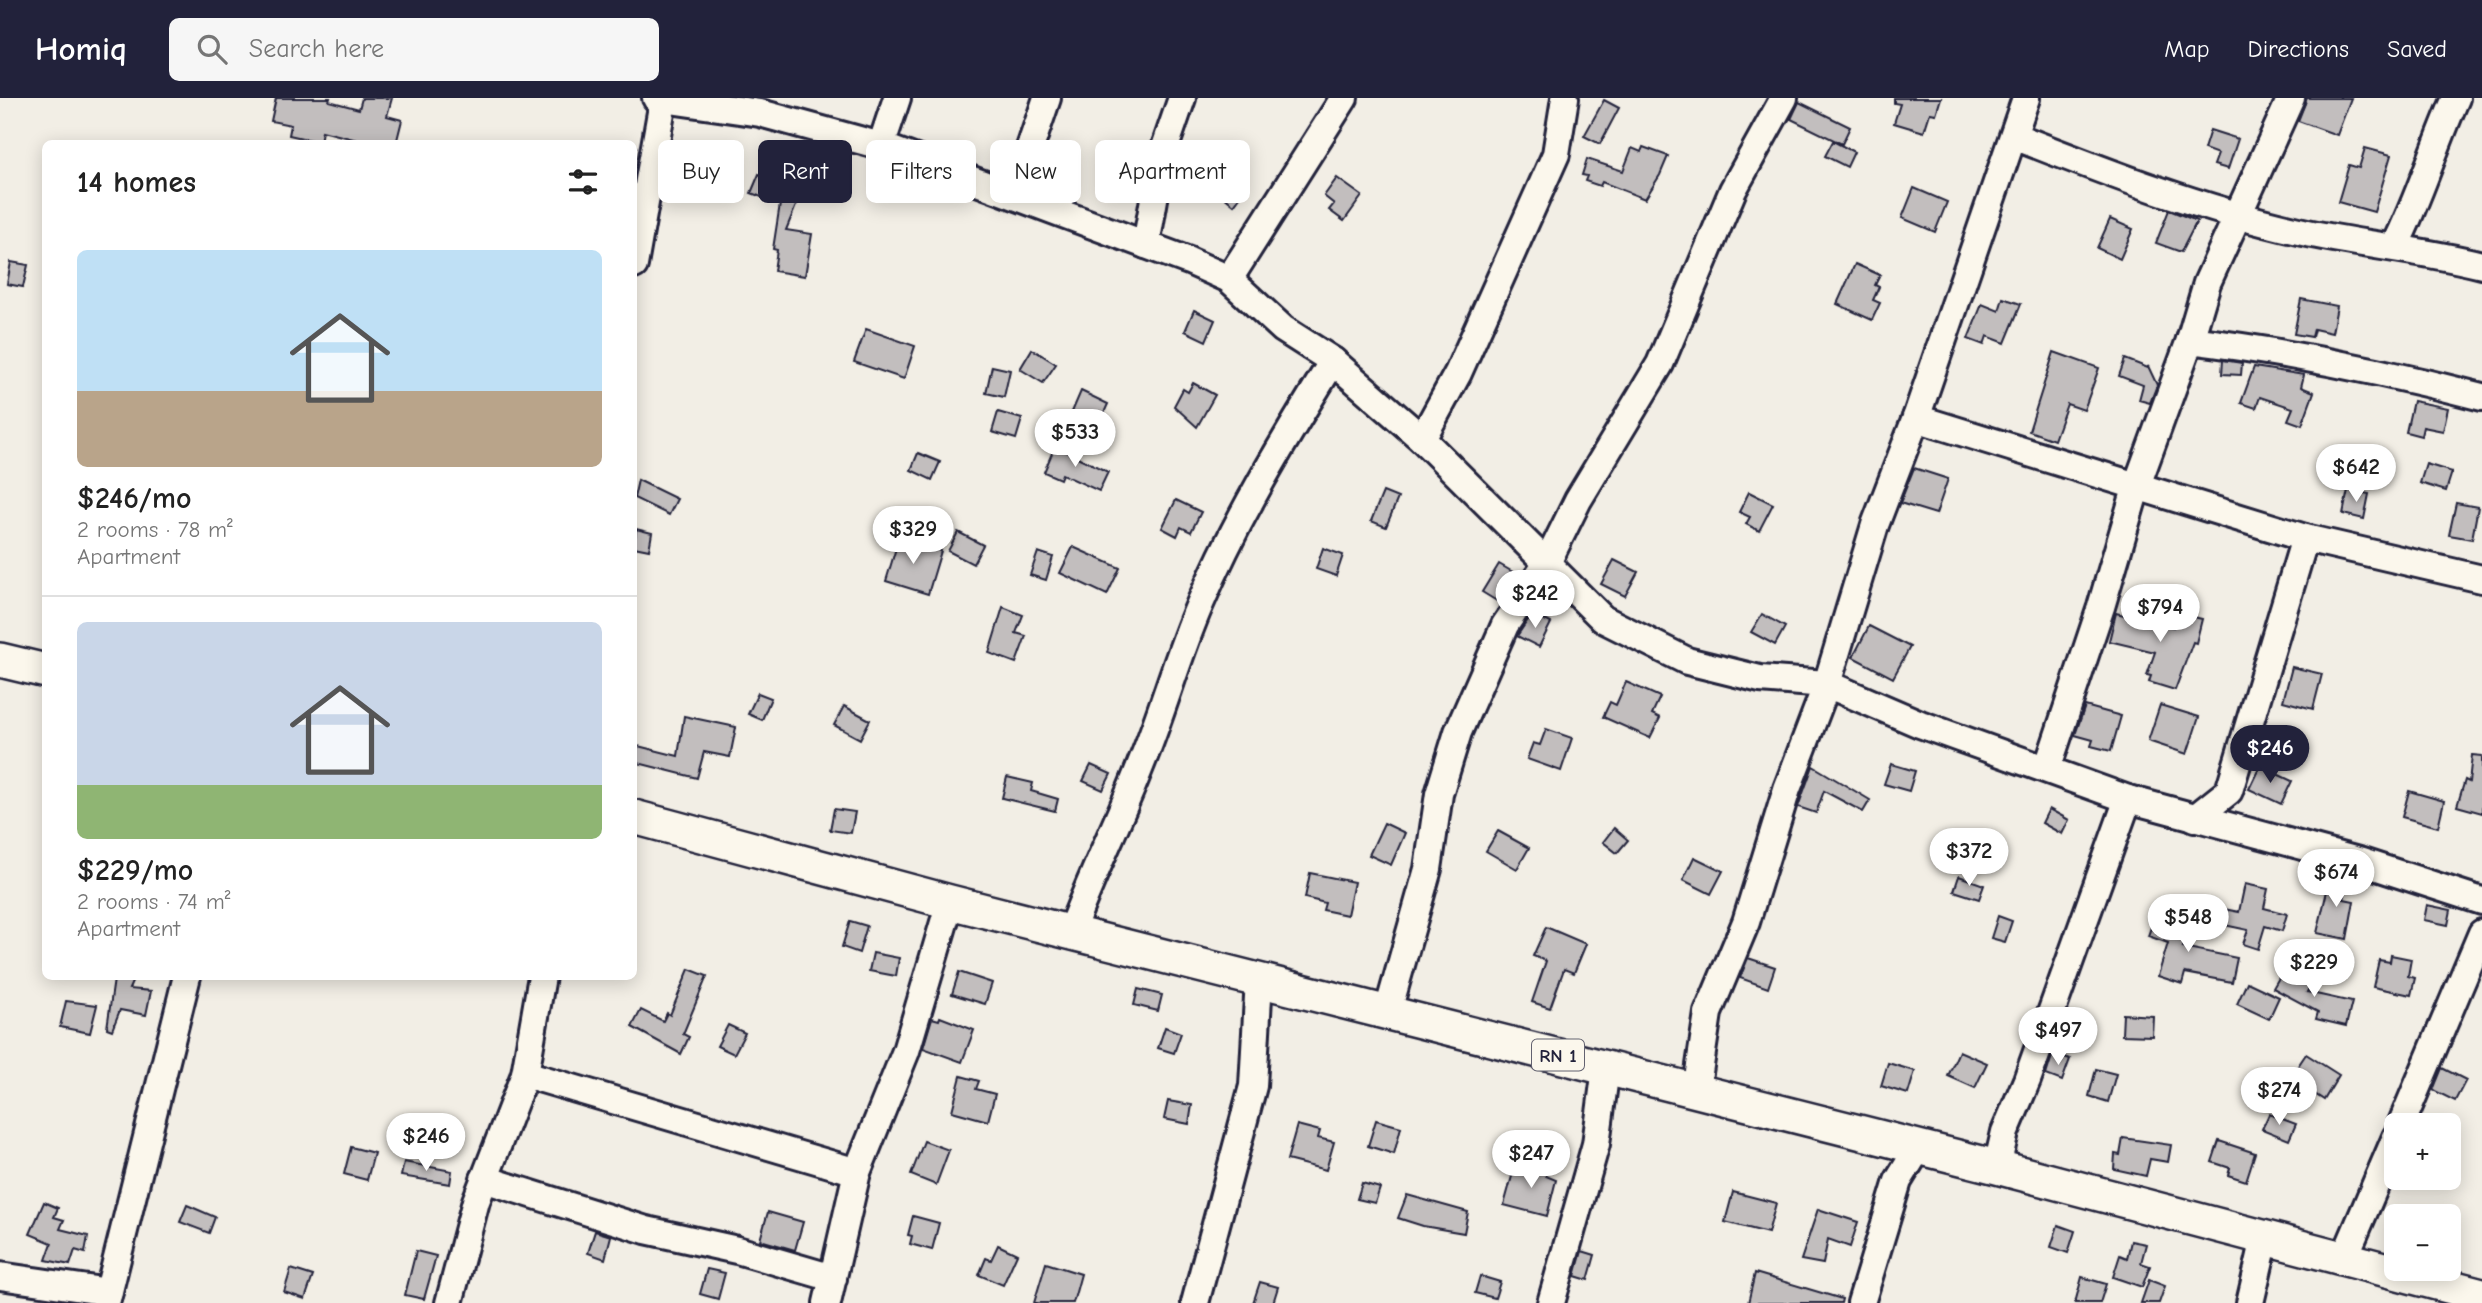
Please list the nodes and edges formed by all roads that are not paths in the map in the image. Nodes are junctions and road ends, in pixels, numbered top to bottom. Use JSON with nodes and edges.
{"nodes":[{"id":1,"x":897,"y":98,"type":"edge"},
{"id":2,"x":1047,"y":98,"type":"edge"},
{"id":3,"x":1182,"y":98,"type":"edge"},
{"id":4,"x":1344,"y":98,"type":"edge"},
{"id":5,"x":1564,"y":98,"type":"edge"},
{"id":6,"x":1784,"y":98,"type":"edge"},
{"id":7,"x":2026,"y":98,"type":"edge"},
{"id":8,"x":2291,"y":98,"type":"edge"},
{"id":9,"x":2456,"y":98,"type":"edge"},
{"id":10,"x":660,"y":99,"type":"edge"},
{"id":11,"x":2014,"y":136,"type":"junction"},
{"id":12,"x":883,"y":140,"type":"edge"},
{"id":13,"x":1033,"y":140,"type":"edge"},
{"id":14,"x":866,"y":142,"type":"edge"},
{"id":15,"x":1035,"y":203,"type":"edge"},
{"id":16,"x":2236,"y":214,"type":"junction"},
{"id":17,"x":637,"y":246,"type":"edge"},
{"id":18,"x":1146,"y":246,"type":"junction"},
{"id":19,"x":2395,"y":246,"type":"junction"},
{"id":20,"x":2482,"y":265,"type":"edge"},
{"id":21,"x":1229,"y":279,"type":"junction"},
{"id":22,"x":2190,"y":340,"type":"junction"},
{"id":23,"x":1333,"y":361,"type":"junction"},
{"id":24,"x":2482,"y":397,"type":"edge"},
{"id":25,"x":1916,"y":418,"type":"junction"},
{"id":26,"x":1422,"y":439,"type":"junction"},
{"id":27,"x":2137,"y":485,"type":"junction"},
{"id":28,"x":2305,"y":538,"type":"junction"},
{"id":29,"x":1546,"y":565,"type":"junction"},
{"id":30,"x":2482,"y":579,"type":"edge"},
{"id":31,"x":0,"y":660,"type":"edge"},
{"id":32,"x":42,"y":670,"type":"edge"},
{"id":33,"x":1827,"y":684,"type":"junction"},
{"id":34,"x":2048,"y":769,"type":"junction"},
{"id":35,"x":2128,"y":799,"type":"junction"},
{"id":36,"x":637,"y":818,"type":"edge"},
{"id":37,"x":2195,"y":818,"type":"junction"},
{"id":38,"x":2482,"y":901,"type":"edge"},
{"id":39,"x":950,"y":902,"type":"junction"},
{"id":40,"x":1071,"y":931,"type":"junction"},
{"id":41,"x":2482,"y":933,"type":"edge"},
{"id":42,"x":1259,"y":979,"type":"junction"},
{"id":43,"x":186,"y":980,"type":"edge"},
{"id":44,"x":541,"y":980,"type":"edge"},
{"id":45,"x":1388,"y":1011,"type":"junction"},
{"id":46,"x":1606,"y":1068,"type":"junction"},
{"id":47,"x":525,"y":1074,"type":"junction"},
{"id":48,"x":1696,"y":1092,"type":"junction"},
{"id":49,"x":2406,"y":1113,"type":"edge"},
{"id":50,"x":1919,"y":1147,"type":"junction"},
{"id":51,"x":2384,"y":1165,"type":"edge"},
{"id":52,"x":1997,"y":1167,"type":"junction"},
{"id":53,"x":857,"y":1172,"type":"junction"},
{"id":54,"x":484,"y":1179,"type":"junction"},
{"id":55,"x":2265,"y":1238,"type":"junction"},
{"id":56,"x":2343,"y":1261,"type":"junction"},
{"id":57,"x":0,"y":1276,"type":"edge"},
{"id":58,"x":2482,"y":1295,"type":"edge"},
{"id":59,"x":833,"y":1296,"type":"edge"},
{"id":60,"x":107,"y":1298,"type":"edge"},
{"id":61,"x":449,"y":1303,"type":"edge"},
{"id":62,"x":1195,"y":1303,"type":"edge"},
{"id":63,"x":1551,"y":1303,"type":"edge"},
{"id":64,"x":1861,"y":1303,"type":"edge"},
{"id":65,"x":2249,"y":1303,"type":"edge"}],
"edges":[{"from":1,"to":12,"type":"street"},
{"from":2,"to":13,"type":"street"},
{"from":3,"to":18,"type":"street"},
{"from":4,"to":21,"type":"street"},
{"from":5,"to":26,"type":"street"},
{"from":6,"to":29,"type":"street"},
{"from":7,"to":11,"type":"street"},
{"from":8,"to":16,"type":"street"},
{"from":9,"to":19,"type":"street"},
{"from":10,"to":14,"type":"street"},
{"from":10,"to":17,"type":"street"},
{"from":11,"to":16,"type":"street"},
{"from":11,"to":25,"type":"street"},
{"from":15,"to":18,"type":"street"},
{"from":16,"to":19,"type":"street"},
{"from":16,"to":22,"type":"street"},
{"from":18,"to":21,"type":"street"},
{"from":19,"to":20,"type":"street"},
{"from":21,"to":23,"type":"street"},
{"from":22,"to":24,"type":"street"},
{"from":22,"to":27,"type":"street"},
{"from":23,"to":26,"type":"street"},
{"from":23,"to":40,"type":"street"},
{"from":25,"to":27,"type":"street"},
{"from":25,"to":33,"type":"street"},
{"from":26,"to":29,"type":"street"},
{"from":27,"to":28,"type":"street"},
{"from":27,"to":34,"type":"street"},
{"from":28,"to":30,"type":"street"},
{"from":28,"to":37,"type":"street"},
{"from":29,"to":33,"type":"street"},
{"from":29,"to":45,"type":"street"},
{"from":31,"to":32,"type":"main road"},
{"from":33,"to":34,"type":"street"},
{"from":33,"to":48,"type":"street"},
{"from":34,"to":35,"type":"street"},
{"from":35,"to":37,"type":"street"},
{"from":35,"to":52,"type":"street"},
{"from":36,"to":39,"type":"main road","number":"RN 1"},
{"from":37,"to":38,"type":"street"},
{"from":39,"to":40,"type":"main road","number":"RN 1"},
{"from":39,"to":53,"type":"street"},
{"from":40,"to":42,"type":"main road","number":"RN 1"},
{"from":41,"to":49,"type":"street"},
{"from":42,"to":45,"type":"main road","number":"RN 1"},
{"from":42,"to":62,"type":"street"},
{"from":43,"to":60,"type":"street"},
{"from":44,"to":47,"type":"street"},
{"from":45,"to":46,"type":"main road","number":"RN 1"},
{"from":46,"to":48,"type":"main road","number":"RN 1"},
{"from":46,"to":63,"type":"street"},
{"from":47,"to":53,"type":"street"},
{"from":47,"to":54,"type":"street"},
{"from":48,"to":50,"type":"main road","number":"RN 1"},
{"from":50,"to":52,"type":"main road","number":"RN 1"},
{"from":50,"to":64,"type":"street"},
{"from":51,"to":56,"type":"street"},
{"from":52,"to":55,"type":"main road","number":"RN 1"},
{"from":53,"to":59,"type":"street"},
{"from":54,"to":59,"type":"street"},
{"from":54,"to":61,"type":"street"},
{"from":55,"to":56,"type":"main road","number":"RN 1"},
{"from":55,"to":65,"type":"street"},
{"from":56,"to":58,"type":"main road","number":"RN 1"},
{"from":57,"to":60,"type":"street"}]}
